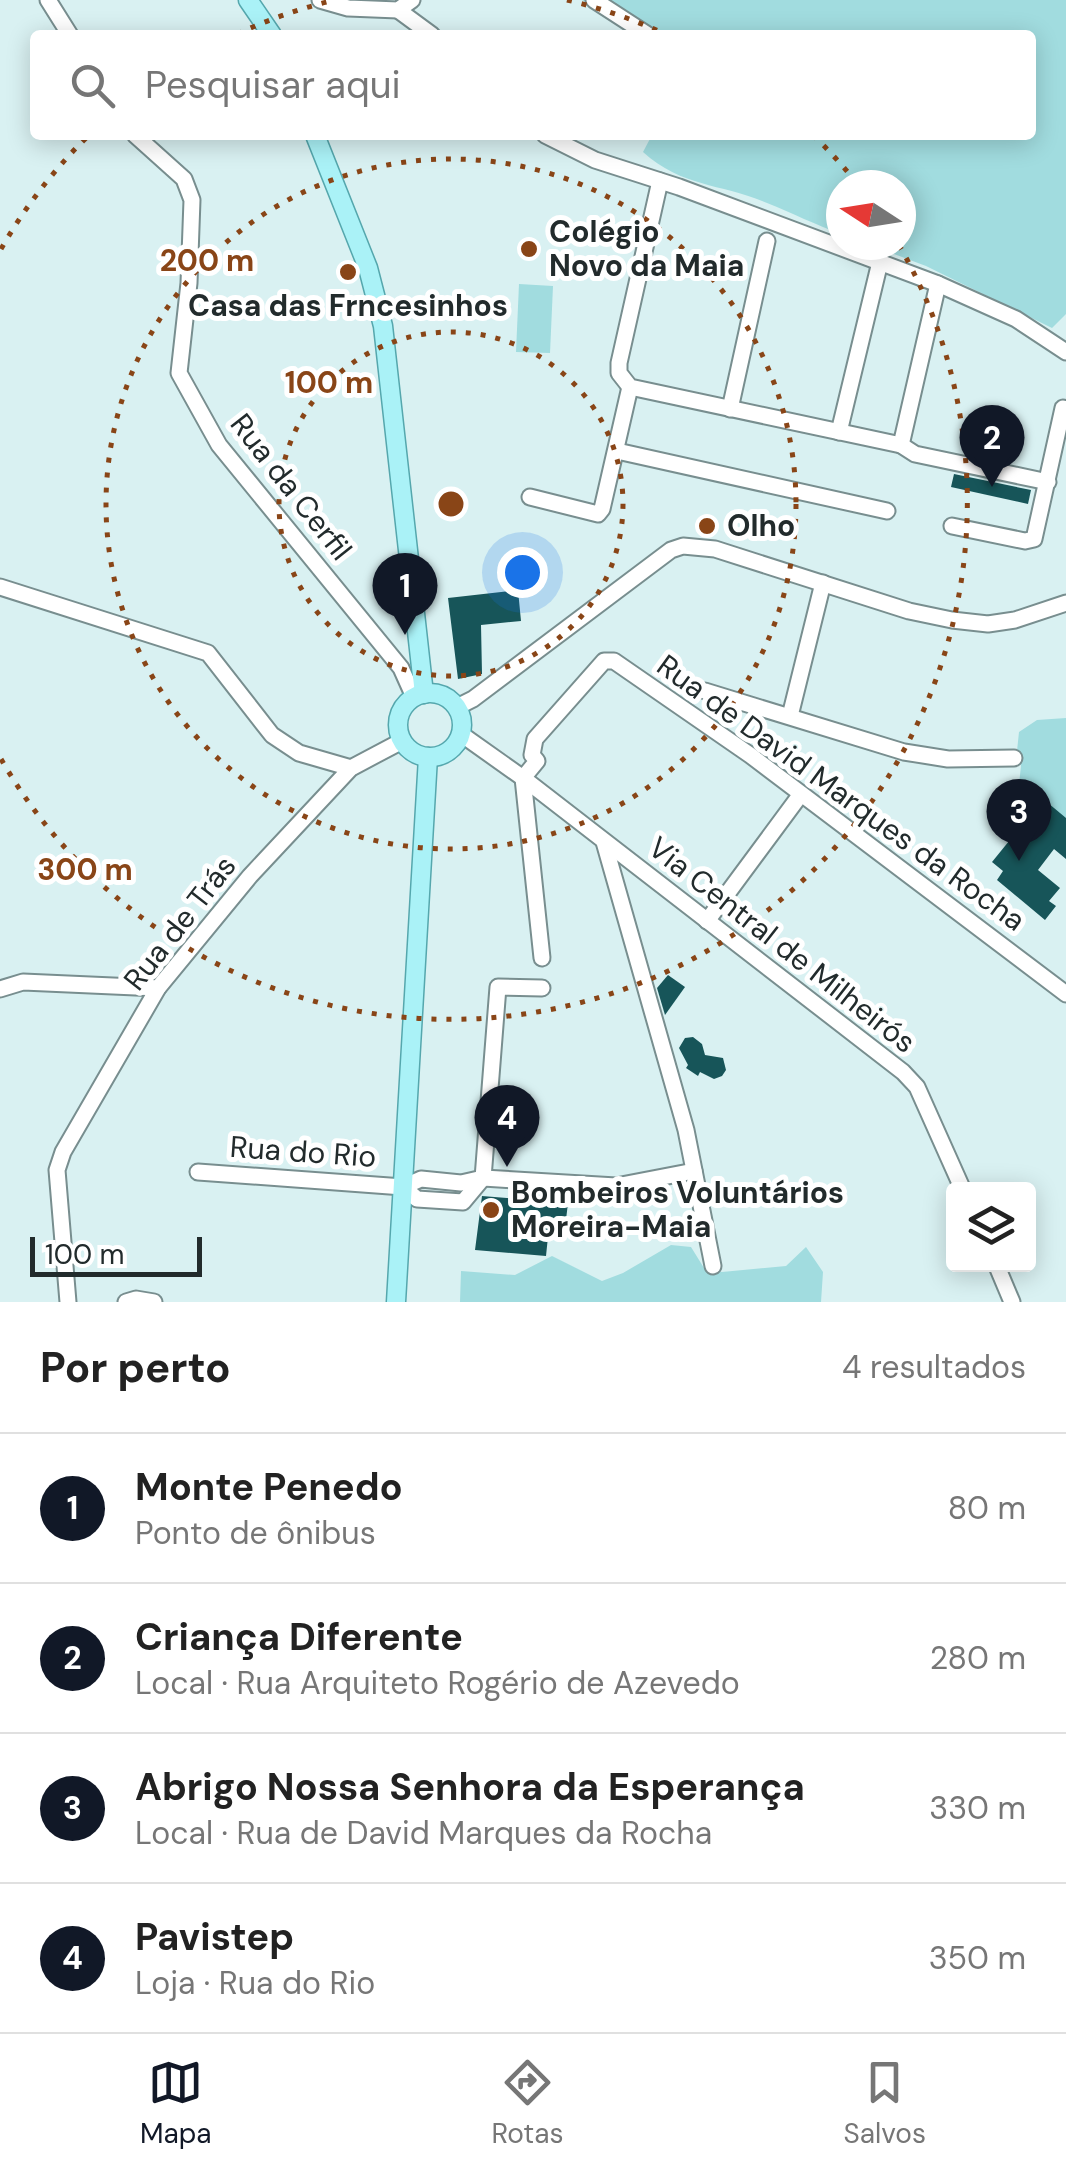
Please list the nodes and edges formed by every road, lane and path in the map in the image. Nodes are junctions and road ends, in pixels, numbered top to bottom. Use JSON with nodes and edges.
{"nodes":[{"id":1,"x":48,"y":0,"type":"edge"},
{"id":2,"x":248,"y":0,"type":"edge"},
{"id":3,"x":320,"y":0,"type":"edge"},
{"id":4,"x":412,"y":0,"type":"edge"},
{"id":5,"x":594,"y":0,"type":"edge"},
{"id":6,"x":398,"y":10,"type":"junction"},
{"id":7,"x":67,"y":30,"type":"edge"},
{"id":8,"x":269,"y":30,"type":"edge"},
{"id":9,"x":425,"y":30,"type":"edge"},
{"id":10,"x":640,"y":30,"type":"edge"},
{"id":11,"x":140,"y":140,"type":"edge"},
{"id":12,"x":317,"y":140,"type":"edge"},
{"id":13,"x":555,"y":140,"type":"edge"},
{"id":14,"x":660,"y":181,"type":"junction"},
{"id":15,"x":767,"y":241,"type":"dead end"},
{"id":16,"x":880,"y":262,"type":"junction"},
{"id":17,"x":938,"y":284,"type":"junction"},
{"id":18,"x":1066,"y":352,"type":"edge"},
{"id":19,"x":630,"y":387,"type":"junction"},
{"id":20,"x":730,"y":408,"type":"junction"},
{"id":21,"x":1063,"y":408,"type":"dead end"},
{"id":22,"x":839,"y":432,"type":"junction"},
{"id":23,"x":902,"y":445,"type":"junction"},
{"id":24,"x":617,"y":451,"type":"junction"},
{"id":25,"x":1048,"y":482,"type":"junction"},
{"id":26,"x":530,"y":497,"type":"dead end"},
{"id":27,"x":887,"y":511,"type":"dead end"},
{"id":28,"x":952,"y":526,"type":"dead end"},
{"id":29,"x":824,"y":583,"type":"junction"},
{"id":30,"x":0,"y":587,"type":"edge"},
{"id":31,"x":1066,"y":603,"type":"edge"},
{"id":32,"x":704,"y":692,"type":"dead end"},
{"id":33,"x":419,"y":695,"type":"junction"},
{"id":34,"x":456,"y":707,"type":"junction"},
{"id":35,"x":790,"y":716,"type":"junction"},
{"id":36,"x":461,"y":734,"type":"junction"},
{"id":37,"x":402,"y":741,"type":"junction"},
{"id":38,"x":428,"y":757,"type":"junction"},
{"id":39,"x":1014,"y":758,"type":"dead end"},
{"id":40,"x":351,"y":768,"type":"junction"},
{"id":41,"x":523,"y":778,"type":"junction"},
{"id":42,"x":801,"y":794,"type":"junction"},
{"id":43,"x":604,"y":842,"type":"junction"},
{"id":44,"x":707,"y":922,"type":"junction"},
{"id":45,"x":542,"y":958,"type":"dead end"},
{"id":46,"x":158,"y":988,"type":"junction"},
{"id":47,"x":542,"y":988,"type":"dead end"},
{"id":48,"x":0,"y":989,"type":"edge"},
{"id":49,"x":1066,"y":994,"type":"edge"},
{"id":50,"x":694,"y":1171,"type":"junction"},
{"id":51,"x":198,"y":1172,"type":"dead end"},
{"id":52,"x":483,"y":1178,"type":"junction"},
{"id":53,"x":959,"y":1182,"type":"edge"},
{"id":54,"x":403,"y":1187,"type":"junction"},
{"id":55,"x":712,"y":1266,"type":"dead end"},
{"id":56,"x":999,"y":1272,"type":"edge"},
{"id":57,"x":68,"y":1302,"type":"edge"},
{"id":58,"x":126,"y":1302,"type":"edge"},
{"id":59,"x":154,"y":1302,"type":"edge"},
{"id":60,"x":396,"y":1302,"type":"edge"},
{"id":61,"x":1012,"y":1302,"type":"edge"}],
"edges":[{"from":1,"to":7,"type":"street"},
{"from":2,"to":8,"type":"main road"},
{"from":3,"to":6,"type":"street"},
{"from":4,"to":6,"type":"street"},
{"from":5,"to":10,"type":"street"},
{"from":6,"to":9,"type":"street"},
{"from":11,"to":33,"type":"street","name":"Rua da Cerfil"},
{"from":12,"to":33,"type":"main road"},
{"from":13,"to":14,"type":"street"},
{"from":14,"to":16,"type":"street"},
{"from":14,"to":19,"type":"street"},
{"from":15,"to":20,"type":"street"},
{"from":16,"to":17,"type":"street"},
{"from":16,"to":22,"type":"street"},
{"from":17,"to":18,"type":"street"},
{"from":17,"to":23,"type":"street"},
{"from":19,"to":20,"type":"street"},
{"from":19,"to":24,"type":"street"},
{"from":20,"to":22,"type":"street"},
{"from":21,"to":25,"type":"street"},
{"from":22,"to":23,"type":"street"},
{"from":23,"to":25,"type":"street"},
{"from":24,"to":26,"type":"street"},
{"from":24,"to":27,"type":"street"},
{"from":25,"to":28,"type":"street"},
{"from":29,"to":31,"type":"street"},
{"from":29,"to":34,"type":"street"},
{"from":29,"to":35,"type":"street"},
{"from":30,"to":40,"type":"street"},
{"from":32,"to":35,"type":"street"},
{"from":33,"to":34,"type":"main road"},
{"from":33,"to":37,"type":"main road"},
{"from":34,"to":36,"type":"main road"},
{"from":35,"to":39,"type":"street"},
{"from":36,"to":38,"type":"main road"},
{"from":36,"to":41,"type":"street","name":"Via Central de Milheirós"},
{"from":37,"to":38,"type":"main road"},
{"from":37,"to":40,"type":"street","name":"Rua de Trás"},
{"from":38,"to":54,"type":"main road"},
{"from":40,"to":46,"type":"street","name":"Rua de Trás"},
{"from":41,"to":42,"type":"street","name":"Rua de David Marques da Rocha"},
{"from":41,"to":43,"type":"street","name":"Via Central de Milheirós"},
{"from":41,"to":45,"type":"street"},
{"from":42,"to":44,"type":"street"},
{"from":42,"to":49,"type":"street","name":"Rua de David Marques da Rocha"},
{"from":43,"to":44,"type":"street","name":"Via Central de Milheirós"},
{"from":43,"to":50,"type":"street"},
{"from":44,"to":53,"type":"street","name":"Via Central de Milheirós"},
{"from":46,"to":48,"type":"street"},
{"from":46,"to":57,"type":"street","name":"Rua de Trás"},
{"from":47,"to":52,"type":"street"},
{"from":50,"to":52,"type":"street"},
{"from":50,"to":55,"type":"street"},
{"from":51,"to":54,"type":"street","name":"Rua do Rio"},
{"from":52,"to":54,"type":"street","name":"Rua do Rio"},
{"from":54,"to":60,"type":"main road"},
{"from":56,"to":61,"type":"street"},
{"from":58,"to":59,"type":"street"}]}
